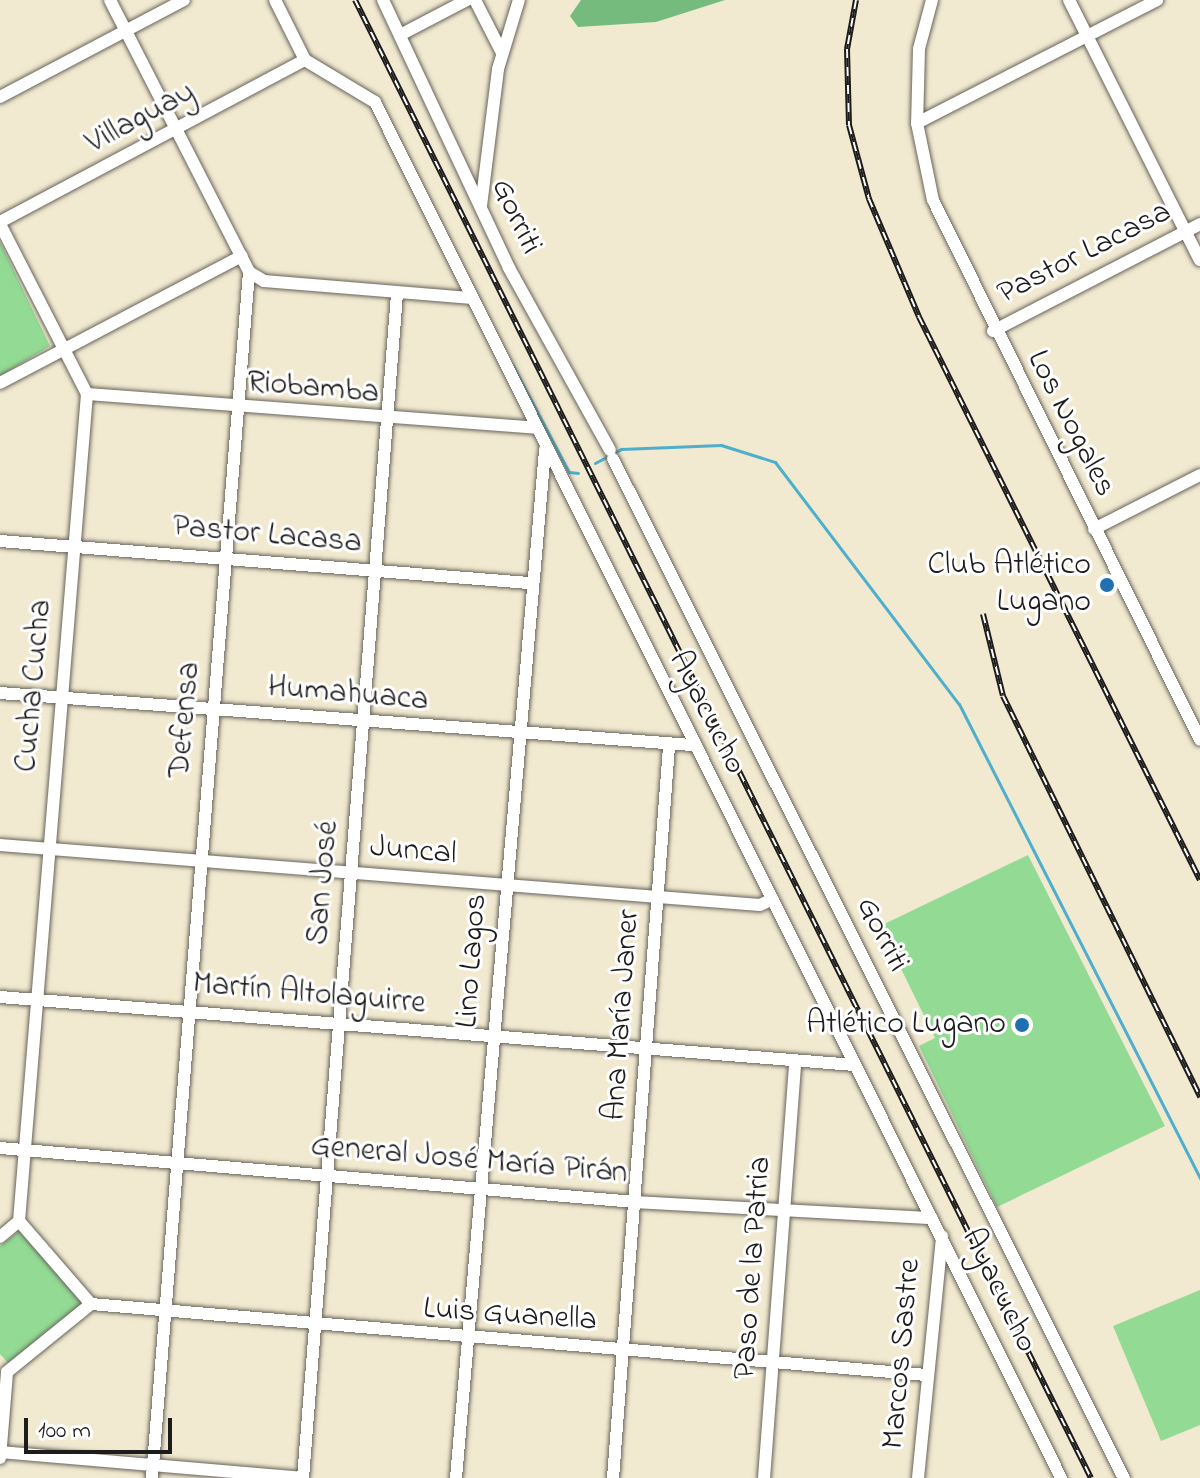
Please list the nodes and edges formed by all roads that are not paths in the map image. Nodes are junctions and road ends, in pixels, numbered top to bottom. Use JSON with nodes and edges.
{"nodes":[{"id":1,"x":110,"y":0,"type":"edge"},
{"id":2,"x":184,"y":0,"type":"edge"},
{"id":3,"x":275,"y":0,"type":"edge"},
{"id":4,"x":383,"y":0,"type":"edge"},
{"id":5,"x":467,"y":0,"type":"edge"},
{"id":6,"x":475,"y":0,"type":"edge"},
{"id":7,"x":519,"y":0,"type":"edge"},
{"id":8,"x":932,"y":0,"type":"edge"},
{"id":9,"x":1069,"y":0,"type":"edge"},
{"id":10,"x":1157,"y":0,"type":"edge"},
{"id":11,"x":126,"y":30,"type":"junction"},
{"id":12,"x":400,"y":35,"type":"junction"},
{"id":13,"x":1086,"y":35,"type":"junction"},
{"id":14,"x":502,"y":53,"type":"junction"},
{"id":15,"x":305,"y":60,"type":"junction"},
{"id":16,"x":0,"y":97,"type":"edge"},
{"id":17,"x":917,"y":123,"type":"junction"},
{"id":18,"x":177,"y":131,"type":"junction"},
{"id":19,"x":481,"y":206,"type":"junction"},
{"id":20,"x":0,"y":223,"type":"edge"},
{"id":21,"x":1200,"y":224,"type":"edge"},
{"id":22,"x":1185,"y":231,"type":"junction"},
{"id":23,"x":242,"y":256,"type":"junction"},
{"id":24,"x":1200,"y":260,"type":"edge"},
{"id":25,"x":249,"y":272,"type":"junction"},
{"id":26,"x":397,"y":293,"type":"junction"},
{"id":27,"x":469,"y":298,"type":"junction"},
{"id":28,"x":993,"y":331,"type":"junction"},
{"id":29,"x":64,"y":350,"type":"junction"},
{"id":30,"x":0,"y":383,"type":"edge"},
{"id":31,"x":87,"y":394,"type":"junction"},
{"id":32,"x":239,"y":408,"type":"junction"},
{"id":33,"x":390,"y":423,"type":"junction"},
{"id":34,"x":534,"y":428,"type":"junction"},
{"id":35,"x":545,"y":450,"type":"junction"},
{"id":36,"x":1200,"y":475,"type":"edge"},
{"id":37,"x":1094,"y":529,"type":"junction"},
{"id":38,"x":0,"y":541,"type":"edge"},
{"id":39,"x":73,"y":546,"type":"junction"},
{"id":40,"x":226,"y":558,"type":"junction"},
{"id":41,"x":377,"y":572,"type":"junction"},
{"id":42,"x":529,"y":583,"type":"junction"},
{"id":43,"x":0,"y":693,"type":"edge"},
{"id":44,"x":59,"y":698,"type":"junction"},
{"id":45,"x":213,"y":710,"type":"junction"},
{"id":46,"x":364,"y":723,"type":"junction"},
{"id":47,"x":1199,"y":734,"type":"edge"},
{"id":48,"x":517,"y":736,"type":"junction"},
{"id":49,"x":692,"y":745,"type":"junction"},
{"id":50,"x":669,"y":747,"type":"junction"},
{"id":51,"x":0,"y":845,"type":"edge"},
{"id":52,"x":49,"y":849,"type":"junction"},
{"id":53,"x":200,"y":861,"type":"junction"},
{"id":54,"x":351,"y":872,"type":"junction"},
{"id":55,"x":505,"y":886,"type":"junction"},
{"id":56,"x":657,"y":898,"type":"junction"},
{"id":57,"x":773,"y":899,"type":"junction"},
{"id":58,"x":0,"y":997,"type":"edge"},
{"id":59,"x":38,"y":1000,"type":"junction"},
{"id":60,"x":189,"y":1011,"type":"junction"},
{"id":61,"x":338,"y":1024,"type":"junction"},
{"id":62,"x":493,"y":1036,"type":"junction"},
{"id":63,"x":647,"y":1049,"type":"junction"},
{"id":64,"x":795,"y":1061,"type":"junction"},
{"id":65,"x":854,"y":1065,"type":"junction"},
{"id":66,"x":0,"y":1148,"type":"edge"},
{"id":67,"x":25,"y":1150,"type":"junction"},
{"id":68,"x":175,"y":1162,"type":"junction"},
{"id":69,"x":326,"y":1175,"type":"junction"},
{"id":70,"x":479,"y":1189,"type":"junction"},
{"id":71,"x":635,"y":1202,"type":"junction"},
{"id":72,"x":784,"y":1212,"type":"junction"},
{"id":73,"x":932,"y":1218,"type":"junction"},
{"id":74,"x":19,"y":1221,"type":"junction"},
{"id":75,"x":942,"y":1236,"type":"junction"},
{"id":76,"x":0,"y":1237,"type":"edge"},
{"id":77,"x":91,"y":1304,"type":"junction"},
{"id":78,"x":164,"y":1312,"type":"junction"},
{"id":79,"x":315,"y":1325,"type":"junction"},
{"id":80,"x":467,"y":1341,"type":"junction"},
{"id":81,"x":623,"y":1350,"type":"junction"},
{"id":82,"x":773,"y":1362,"type":"junction"},
{"id":83,"x":3,"y":1368,"type":"edge"},
{"id":84,"x":926,"y":1375,"type":"junction"},
{"id":85,"x":0,"y":1452,"type":"edge"},
{"id":86,"x":0,"y":1458,"type":"edge"},
{"id":87,"x":153,"y":1472,"type":"edge"},
{"id":88,"x":302,"y":1478,"type":"edge"},
{"id":89,"x":456,"y":1478,"type":"edge"},
{"id":90,"x":613,"y":1478,"type":"edge"},
{"id":91,"x":764,"y":1478,"type":"edge"},
{"id":92,"x":918,"y":1478,"type":"edge"},
{"id":93,"x":1061,"y":1478,"type":"edge"},
{"id":94,"x":1124,"y":1478,"type":"edge"}],
"edges":[{"from":1,"to":11,"type":"street","name":"Defensa"},
{"from":2,"to":11,"type":"street"},
{"from":3,"to":15,"type":"street"},
{"from":4,"to":12,"type":"street","name":"Gorriti"},
{"from":5,"to":12,"type":"street"},
{"from":6,"to":14,"type":"street"},
{"from":7,"to":14,"type":"street"},
{"from":8,"to":17,"type":"street","name":"Los Nogales"},
{"from":9,"to":13,"type":"street"},
{"from":10,"to":13,"type":"street"},
{"from":11,"to":16,"type":"street"},
{"from":11,"to":18,"type":"street","name":"Defensa"},
{"from":12,"to":19,"type":"street","name":"Gorriti"},
{"from":13,"to":17,"type":"street"},
{"from":13,"to":22,"type":"street"},
{"from":14,"to":19,"type":"street"},
{"from":15,"to":18,"type":"street","name":"Villaguay"},
{"from":15,"to":27,"type":"street","name":"Ayacucho"},
{"from":17,"to":28,"type":"street","name":"Los Nogales"},
{"from":18,"to":20,"type":"street","name":"Villaguay"},
{"from":18,"to":23,"type":"street","name":"Defensa"},
{"from":19,"to":94,"type":"street","name":"Gorriti"},
{"from":20,"to":29,"type":"street"},
{"from":21,"to":22,"type":"street","name":"Pastor Lacasa"},
{"from":22,"to":24,"type":"street"},
{"from":22,"to":28,"type":"street","name":"Pastor Lacasa"},
{"from":23,"to":25,"type":"street","name":"Defensa"},
{"from":23,"to":29,"type":"street"},
{"from":25,"to":26,"type":"street"},
{"from":25,"to":32,"type":"street","name":"Defensa"},
{"from":26,"to":27,"type":"street"},
{"from":26,"to":33,"type":"street","name":"San José"},
{"from":27,"to":34,"type":"street","name":"Ayacucho"},
{"from":28,"to":37,"type":"street","name":"Los Nogales"},
{"from":29,"to":30,"type":"street"},
{"from":29,"to":31,"type":"street"},
{"from":31,"to":32,"type":"street","name":"Riobamba"},
{"from":31,"to":39,"type":"street","name":"Cucha Cucha"},
{"from":32,"to":33,"type":"street","name":"Riobamba"},
{"from":32,"to":40,"type":"street","name":"Defensa"},
{"from":33,"to":34,"type":"street","name":"Riobamba"},
{"from":33,"to":41,"type":"street","name":"San José"},
{"from":34,"to":35,"type":"street","name":"Ayacucho"},
{"from":35,"to":42,"type":"street","name":"Lino Lagos"},
{"from":35,"to":49,"type":"street","name":"Ayacucho"},
{"from":36,"to":37,"type":"street"},
{"from":37,"to":47,"type":"street","name":"Los Nogales"},
{"from":38,"to":39,"type":"street","name":"Pastor Lacasa"},
{"from":39,"to":40,"type":"street","name":"Pastor Lacasa"},
{"from":39,"to":44,"type":"street","name":"Cucha Cucha"},
{"from":40,"to":41,"type":"street","name":"Pastor Lacasa"},
{"from":40,"to":45,"type":"street","name":"Defensa"},
{"from":41,"to":42,"type":"street","name":"Pastor Lacasa"},
{"from":41,"to":46,"type":"street","name":"San José"},
{"from":42,"to":48,"type":"street","name":"Lino Lagos"},
{"from":43,"to":44,"type":"street","name":"Humahuaca"},
{"from":44,"to":45,"type":"street","name":"Humahuaca"},
{"from":44,"to":52,"type":"street","name":"Cucha Cucha"},
{"from":45,"to":46,"type":"street","name":"Humahuaca"},
{"from":45,"to":53,"type":"street","name":"Defensa"},
{"from":46,"to":48,"type":"street","name":"Humahuaca"},
{"from":46,"to":54,"type":"street","name":"San José"},
{"from":48,"to":50,"type":"street","name":"Humahuaca"},
{"from":48,"to":55,"type":"street","name":"Lino Lagos"},
{"from":49,"to":50,"type":"street","name":"Humahuaca"},
{"from":49,"to":57,"type":"street","name":"Ayacucho"},
{"from":50,"to":56,"type":"street","name":"Ana María Janer"},
{"from":51,"to":52,"type":"street","name":"Juncal"},
{"from":52,"to":53,"type":"street","name":"Juncal"},
{"from":52,"to":59,"type":"street","name":"Cucha Cucha"},
{"from":53,"to":54,"type":"street","name":"Juncal"},
{"from":53,"to":60,"type":"street","name":"Defensa"},
{"from":54,"to":55,"type":"street","name":"Juncal"},
{"from":54,"to":61,"type":"street","name":"San José"},
{"from":55,"to":56,"type":"street","name":"Juncal"},
{"from":55,"to":62,"type":"street","name":"Lino Lagos"},
{"from":56,"to":57,"type":"street","name":"Juncal"},
{"from":56,"to":63,"type":"street","name":"Ana María Janer"},
{"from":57,"to":65,"type":"street","name":"Ayacucho"},
{"from":58,"to":59,"type":"street","name":"Martín Altolaguirre"},
{"from":59,"to":60,"type":"street","name":"Martín Altolaguirre"},
{"from":59,"to":67,"type":"street","name":"Cucha Cucha"},
{"from":60,"to":61,"type":"street","name":"Martín Altolaguirre"},
{"from":60,"to":68,"type":"street","name":"Defensa"},
{"from":61,"to":62,"type":"street","name":"Martín Altolaguirre"},
{"from":61,"to":69,"type":"street","name":"San José"},
{"from":62,"to":63,"type":"street","name":"Martín Altolaguirre"},
{"from":62,"to":70,"type":"street","name":"Lino Lagos"},
{"from":63,"to":64,"type":"street","name":"Martín Altolaguirre"},
{"from":63,"to":71,"type":"street","name":"Ana María Janer"},
{"from":64,"to":65,"type":"street","name":"Martín Altolaguirre"},
{"from":64,"to":72,"type":"street","name":"Paso de la Patria"},
{"from":65,"to":73,"type":"street","name":"Ayacucho"},
{"from":66,"to":67,"type":"street","name":"General José María Pirán"},
{"from":67,"to":68,"type":"street","name":"General José María Pirán"},
{"from":67,"to":74,"type":"street","name":"Cucha Cucha"},
{"from":68,"to":69,"type":"street","name":"General José María Pirán"},
{"from":68,"to":78,"type":"street","name":"Defensa"},
{"from":69,"to":70,"type":"street","name":"General José María Pirán"},
{"from":69,"to":79,"type":"street","name":"San José"},
{"from":70,"to":71,"type":"street","name":"General José María Pirán"},
{"from":70,"to":80,"type":"street","name":"Lino Lagos"},
{"from":71,"to":72,"type":"street","name":"General José María Pirán"},
{"from":71,"to":81,"type":"street","name":"Ana María Janer"},
{"from":72,"to":73,"type":"street","name":"General José María Pirán"},
{"from":72,"to":82,"type":"street","name":"Paso de la Patria"},
{"from":73,"to":75,"type":"street","name":"Ayacucho"},
{"from":74,"to":76,"type":"street"},
{"from":74,"to":77,"type":"street"},
{"from":75,"to":84,"type":"street","name":"Marcos Sastre"},
{"from":75,"to":93,"type":"street","name":"Ayacucho"},
{"from":77,"to":78,"type":"street","name":"Luis Guanella"},
{"from":77,"to":83,"type":"street"},
{"from":78,"to":79,"type":"street","name":"Luis Guanella"},
{"from":78,"to":87,"type":"street","name":"Defensa"},
{"from":79,"to":80,"type":"street","name":"Luis Guanella"},
{"from":79,"to":88,"type":"street","name":"San José"},
{"from":80,"to":81,"type":"street","name":"Luis Guanella"},
{"from":80,"to":89,"type":"street","name":"Lino Lagos"},
{"from":81,"to":82,"type":"street","name":"Luis Guanella"},
{"from":81,"to":90,"type":"street","name":"Ana María Janer"},
{"from":82,"to":84,"type":"street","name":"Luis Guanella"},
{"from":82,"to":91,"type":"street","name":"Paso de la Patria"},
{"from":83,"to":85,"type":"street"},
{"from":84,"to":92,"type":"street","name":"Marcos Sastre"},
{"from":85,"to":86,"type":"street"},
{"from":85,"to":87,"type":"street"},
{"from":87,"to":88,"type":"street"}]}
